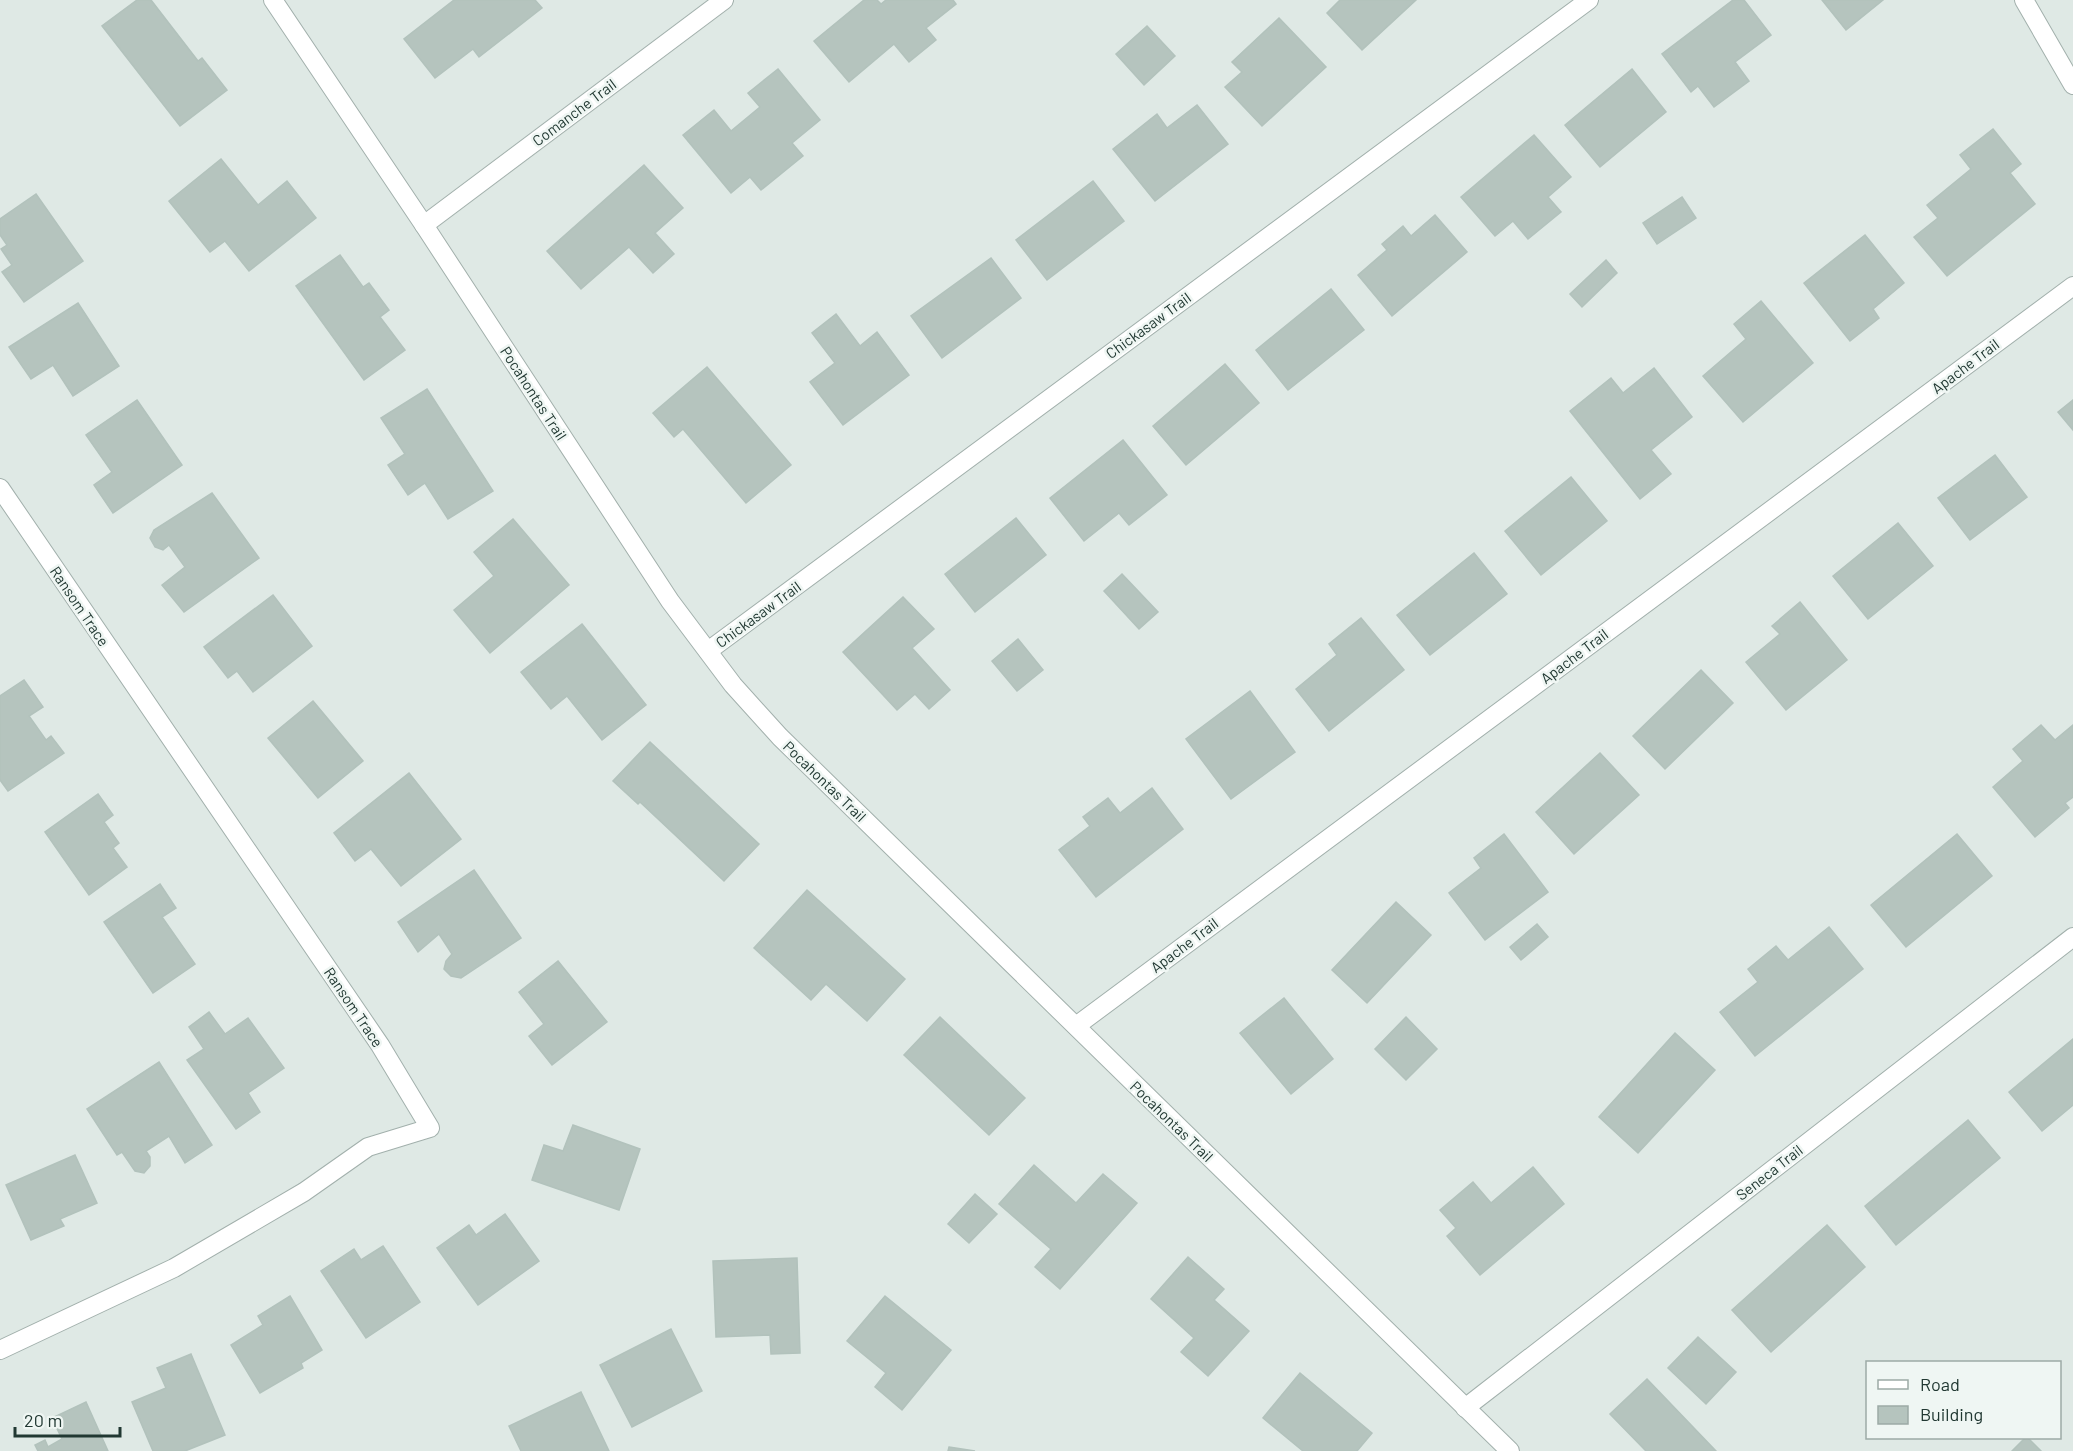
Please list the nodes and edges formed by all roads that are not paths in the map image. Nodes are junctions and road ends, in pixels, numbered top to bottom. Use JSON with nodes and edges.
{"nodes":[{"id":1,"x":273,"y":0,"type":"edge"},
{"id":2,"x":724,"y":0,"type":"edge"},
{"id":3,"x":1589,"y":0,"type":"edge"},
{"id":4,"x":2024,"y":0,"type":"edge"},
{"id":5,"x":2073,"y":85,"type":"edge"},
{"id":6,"x":424,"y":225,"type":"junction"},
{"id":7,"x":2073,"y":286,"type":"edge"},
{"id":8,"x":0,"y":488,"type":"edge"},
{"id":9,"x":708,"y":651,"type":"junction"},
{"id":10,"x":2073,"y":937,"type":"edge"},
{"id":11,"x":1076,"y":1026,"type":"junction"},
{"id":12,"x":0,"y":1350,"type":"edge"},
{"id":13,"x":1465,"y":1407,"type":"junction"},
{"id":14,"x":1510,"y":1451,"type":"edge"}],
"edges":[{"from":1,"to":6,"type":"street","name":"Pocahontas Trail"},
{"from":2,"to":6,"type":"street","name":"Comanche Trail"},
{"from":3,"to":9,"type":"street","name":"Chickasaw Trail"},
{"from":4,"to":5,"type":"street"},
{"from":6,"to":9,"type":"street","name":"Pocahontas Trail"},
{"from":7,"to":11,"type":"street","name":"Apache Trail"},
{"from":8,"to":12,"type":"street","name":"Ransom Trace"},
{"from":9,"to":11,"type":"street","name":"Pocahontas Trail"},
{"from":10,"to":13,"type":"street","name":"Seneca Trail"},
{"from":11,"to":13,"type":"street","name":"Pocahontas Trail"},
{"from":13,"to":14,"type":"street","name":"Pocahontas Trail"}]}
